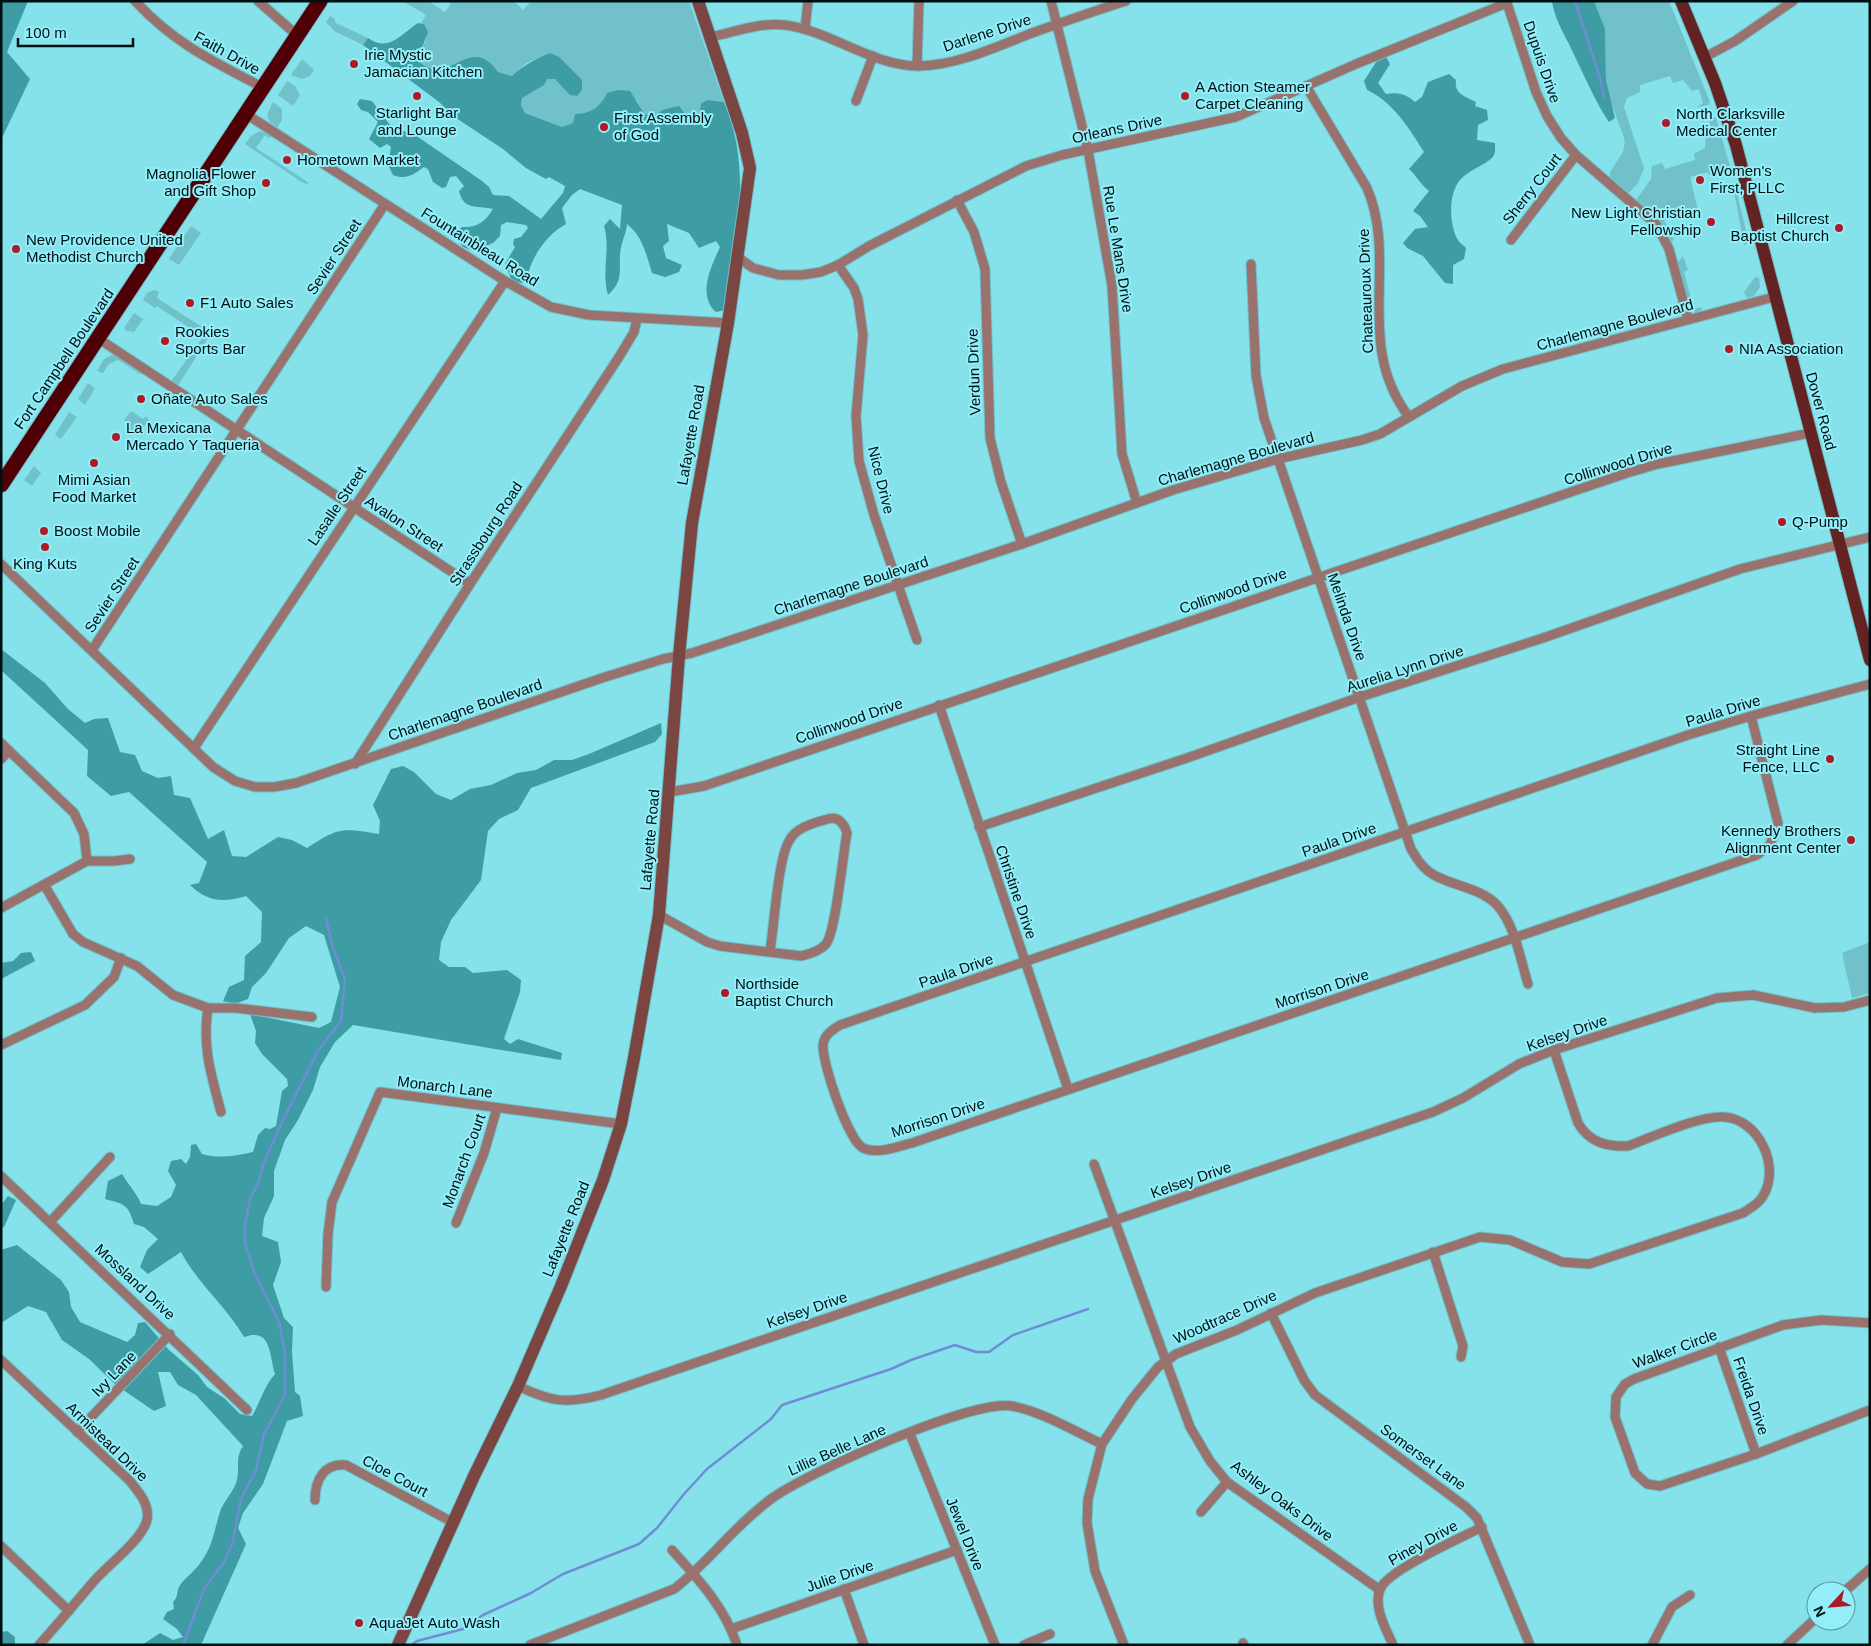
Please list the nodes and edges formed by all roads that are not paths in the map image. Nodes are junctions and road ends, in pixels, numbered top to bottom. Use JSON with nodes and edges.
{"nodes":[{"id":1,"x":134,"y":1,"type":"edge"},
{"id":2,"x":258,"y":1,"type":"edge"},
{"id":3,"x":320,"y":1,"type":"edge"},
{"id":4,"x":698,"y":1,"type":"edge"},
{"id":5,"x":808,"y":1,"type":"edge"},
{"id":6,"x":920,"y":1,"type":"edge"},
{"id":7,"x":1051,"y":1,"type":"edge"},
{"id":8,"x":1126,"y":1,"type":"edge"},
{"id":9,"x":1681,"y":1,"type":"edge"},
{"id":10,"x":1793,"y":1,"type":"edge"},
{"id":11,"x":1507,"y":3,"type":"joint"},
{"id":12,"x":1058,"y":23,"type":"junction"},
{"id":13,"x":805,"y":29,"type":"junction"},
{"id":14,"x":298,"y":36,"type":"junction"},
{"id":15,"x":710,"y":37,"type":"junction"},
{"id":16,"x":873,"y":56,"type":"junction"},
{"id":17,"x":1705,"y":57,"type":"junction"},
{"id":18,"x":917,"y":66,"type":"junction"},
{"id":19,"x":1306,"y":86,"type":"junction"},
{"id":20,"x":262,"y":87,"type":"junction"},
{"id":21,"x":856,"y":101,"type":"dead end"},
{"id":22,"x":246,"y":114,"type":"junction"},
{"id":23,"x":1088,"y":150,"type":"junction"},
{"id":24,"x":1576,"y":155,"type":"junction"},
{"id":25,"x":957,"y":200,"type":"junction"},
{"id":26,"x":386,"y":204,"type":"junction"},
{"id":27,"x":1511,"y":240,"type":"dead end"},
{"id":28,"x":739,"y":258,"type":"junction"},
{"id":29,"x":1251,"y":264,"type":"dead end"},
{"id":30,"x":838,"y":266,"type":"junction"},
{"id":31,"x":506,"y":281,"type":"junction"},
{"id":32,"x":1774,"y":297,"type":"junction"},
{"id":33,"x":637,"y":319,"type":"junction"},
{"id":34,"x":1688,"y":320,"type":"junction"},
{"id":35,"x":728,"y":323,"type":"junction"},
{"id":36,"x":98,"y":339,"type":"junction"},
{"id":37,"x":1408,"y":416,"type":"junction"},
{"id":38,"x":237,"y":430,"type":"junction"},
{"id":39,"x":1810,"y":433,"type":"junction"},
{"id":40,"x":1278,"y":459,"type":"junction"},
{"id":41,"x":2,"y":482,"type":"edge"},
{"id":42,"x":1137,"y":504,"type":"junction"},
{"id":43,"x":353,"y":507,"type":"junction"},
{"id":44,"x":1870,"y":537,"type":"edge"},
{"id":45,"x":1022,"y":544,"type":"junction"},
{"id":46,"x":1841,"y":546,"type":"junction"},
{"id":47,"x":1,"y":564,"type":"edge"},
{"id":48,"x":1318,"y":577,"type":"junction"},
{"id":49,"x":470,"y":584,"type":"junction"},
{"id":50,"x":899,"y":585,"type":"junction"},
{"id":51,"x":917,"y":640,"type":"dead end"},
{"id":52,"x":92,"y":650,"type":"junction"},
{"id":53,"x":679,"y":656,"type":"junction"},
{"id":54,"x":1870,"y":660,"type":"edge"},
{"id":55,"x":1870,"y":684,"type":"edge"},
{"id":56,"x":1360,"y":697,"type":"junction"},
{"id":57,"x":939,"y":705,"type":"junction"},
{"id":58,"x":1751,"y":716,"type":"junction"},
{"id":59,"x":1,"y":743,"type":"edge"},
{"id":60,"x":194,"y":748,"type":"junction"},
{"id":61,"x":9,"y":751,"type":"junction"},
{"id":62,"x":1,"y":759,"type":"edge"},
{"id":63,"x":355,"y":764,"type":"junction"},
{"id":64,"x":670,"y":792,"type":"junction"},
{"id":65,"x":979,"y":827,"type":"junction"},
{"id":66,"x":1406,"y":831,"type":"junction"},
{"id":67,"x":130,"y":859,"type":"dead end"},
{"id":68,"x":88,"y":860,"type":"junction"},
{"id":69,"x":45,"y":886,"type":"junction"},
{"id":70,"x":1,"y":908,"type":"edge"},
{"id":71,"x":660,"y":915,"type":"junction"},
{"id":72,"x":1515,"y":940,"type":"junction"},
{"id":73,"x":770,"y":951,"type":"junction"},
{"id":74,"x":121,"y":958,"type":"junction"},
{"id":75,"x":1026,"y":962,"type":"junction"},
{"id":76,"x":1528,"y":984,"type":"dead end"},
{"id":77,"x":1870,"y":1000,"type":"edge"},
{"id":78,"x":208,"y":1008,"type":"junction"},
{"id":79,"x":312,"y":1017,"type":"dead end"},
{"id":80,"x":825,"y":1039,"type":"joint"},
{"id":81,"x":1,"y":1045,"type":"edge"},
{"id":82,"x":1554,"y":1050,"type":"junction"},
{"id":83,"x":1068,"y":1088,"type":"junction"},
{"id":84,"x":497,"y":1108,"type":"junction"},
{"id":85,"x":221,"y":1112,"type":"dead end"},
{"id":86,"x":621,"y":1124,"type":"junction"},
{"id":87,"x":110,"y":1157,"type":"dead end"},
{"id":88,"x":1094,"y":1164,"type":"dead end"},
{"id":89,"x":1,"y":1176,"type":"edge"},
{"id":90,"x":1115,"y":1220,"type":"junction"},
{"id":91,"x":50,"y":1222,"type":"junction"},
{"id":92,"x":456,"y":1223,"type":"dead end"},
{"id":93,"x":1433,"y":1252,"type":"junction"},
{"id":94,"x":326,"y":1287,"type":"dead end"},
{"id":95,"x":1271,"y":1312,"type":"junction"},
{"id":96,"x":1870,"y":1323,"type":"edge"},
{"id":97,"x":170,"y":1334,"type":"junction"},
{"id":98,"x":1719,"y":1347,"type":"junction"},
{"id":99,"x":1461,"y":1357,"type":"dead end"},
{"id":100,"x":1,"y":1360,"type":"edge"},
{"id":101,"x":1166,"y":1362,"type":"junction"},
{"id":102,"x":518,"y":1386,"type":"junction"},
{"id":103,"x":248,"y":1410,"type":"dead end"},
{"id":104,"x":1870,"y":1410,"type":"edge"},
{"id":105,"x":77,"y":1432,"type":"junction"},
{"id":106,"x":910,"y":1434,"type":"junction"},
{"id":107,"x":1102,"y":1444,"type":"junction"},
{"id":108,"x":1756,"y":1454,"type":"junction"},
{"id":109,"x":1227,"y":1482,"type":"junction"},
{"id":110,"x":315,"y":1500,"type":"dead end"},
{"id":111,"x":1201,"y":1512,"type":"dead end"},
{"id":112,"x":454,"y":1523,"type":"junction"},
{"id":113,"x":1482,"y":1527,"type":"junction"},
{"id":114,"x":1,"y":1546,"type":"edge"},
{"id":115,"x":672,"y":1550,"type":"dead end"},
{"id":116,"x":957,"y":1550,"type":"junction"},
{"id":117,"x":1870,"y":1569,"type":"edge"},
{"id":118,"x":693,"y":1574,"type":"junction"},
{"id":119,"x":1856,"y":1581,"type":"edge"},
{"id":120,"x":844,"y":1589,"type":"junction"},
{"id":121,"x":1380,"y":1590,"type":"junction"},
{"id":122,"x":1690,"y":1595,"type":"dead end"},
{"id":123,"x":70,"y":1611,"type":"junction"},
{"id":124,"x":732,"y":1628,"type":"junction"},
{"id":125,"x":1806,"y":1628,"type":"edge"},
{"id":126,"x":1050,"y":1634,"type":"dead end"},
{"id":127,"x":39,"y":1645,"type":"edge"},
{"id":128,"x":398,"y":1645,"type":"edge"},
{"id":129,"x":530,"y":1645,"type":"edge"},
{"id":130,"x":737,"y":1645,"type":"edge"},
{"id":131,"x":864,"y":1645,"type":"edge"},
{"id":132,"x":995,"y":1645,"type":"edge"},
{"id":133,"x":1024,"y":1645,"type":"edge"},
{"id":134,"x":1124,"y":1645,"type":"edge"},
{"id":135,"x":1393,"y":1645,"type":"edge"},
{"id":136,"x":1530,"y":1645,"type":"edge"},
{"id":137,"x":1652,"y":1645,"type":"edge"},
{"id":138,"x":1788,"y":1645,"type":"edge"}],
"edges":[{"from":1,"to":20,"type":"street","name":"Faith Drive"},
{"from":2,"to":14,"type":"street"},
{"from":3,"to":14,"type":"highway","name":"Fort Campbell Boulevard"},
{"from":4,"to":15,"type":"main road","name":"Lafayette Road"},
{"from":5,"to":13,"type":"street"},
{"from":6,"to":18,"type":"street"},
{"from":7,"to":12,"type":"street","name":"Rue Le Mans Drive"},
{"from":8,"to":12,"type":"street","name":"Darlene Drive"},
{"from":9,"to":17,"type":"main road","name":"Dover Road"},
{"from":10,"to":17,"type":"street"},
{"from":11,"to":19,"type":"street","name":"Orleans Drive"},
{"from":11,"to":24,"type":"street","name":"Dupuis Drive"},
{"from":12,"to":18,"type":"street","name":"Darlene Drive"},
{"from":12,"to":23,"type":"street","name":"Rue Le Mans Drive"},
{"from":13,"to":15,"type":"street","name":"Darlene Drive"},
{"from":13,"to":16,"type":"street","name":"Darlene Drive"},
{"from":14,"to":20,"type":"highway","name":"Fort Campbell Boulevard"},
{"from":15,"to":28,"type":"main road","name":"Lafayette Road"},
{"from":16,"to":18,"type":"street","name":"Darlene Drive"},
{"from":16,"to":21,"type":"street"},
{"from":17,"to":32,"type":"main road","name":"Dover Road"},
{"from":19,"to":23,"type":"street","name":"Orleans Drive"},
{"from":19,"to":37,"type":"street","name":"Chateauroux Drive"},
{"from":20,"to":22,"type":"highway","name":"Fort Campbell Boulevard"},
{"from":22,"to":26,"type":"street","name":"Fountainbleau Road"},
{"from":22,"to":36,"type":"highway","name":"Fort Campbell Boulevard"},
{"from":23,"to":25,"type":"street","name":"Orleans Drive"},
{"from":23,"to":42,"type":"street","name":"Rue Le Mans Drive"},
{"from":24,"to":27,"type":"street","name":"Sherry Court"},
{"from":24,"to":34,"type":"street","name":"Dupuis Drive"},
{"from":25,"to":30,"type":"street","name":"Orleans Drive"},
{"from":25,"to":45,"type":"street","name":"Verdun Drive"},
{"from":26,"to":31,"type":"street","name":"Fountainbleau Road"},
{"from":26,"to":38,"type":"street","name":"Sevier Street"},
{"from":28,"to":30,"type":"street","name":"Orleans Drive"},
{"from":28,"to":35,"type":"main road","name":"Lafayette Road"},
{"from":29,"to":40,"type":"street","name":"Melinda Drive"},
{"from":30,"to":50,"type":"street","name":"Nice Drive"},
{"from":31,"to":33,"type":"street","name":"Fountainbleau Road"},
{"from":31,"to":43,"type":"street","name":"Lasalle Street"},
{"from":32,"to":34,"type":"street","name":"Charlemagne Boulevard"},
{"from":32,"to":39,"type":"main road","name":"Dover Road"},
{"from":33,"to":35,"type":"street","name":"Fountainbleau Road"},
{"from":33,"to":49,"type":"street","name":"Strassbourg Road"},
{"from":34,"to":37,"type":"street","name":"Charlemagne Boulevard"},
{"from":35,"to":53,"type":"main road","name":"Lafayette Road"},
{"from":36,"to":38,"type":"street","name":"Avalon Street"},
{"from":36,"to":41,"type":"highway","name":"Fort Campbell Boulevard"},
{"from":37,"to":40,"type":"street","name":"Charlemagne Boulevard"},
{"from":38,"to":43,"type":"street","name":"Avalon Street"},
{"from":38,"to":52,"type":"street","name":"Sevier Street"},
{"from":39,"to":46,"type":"main road","name":"Dover Road"},
{"from":39,"to":48,"type":"street","name":"Collinwood Drive"},
{"from":40,"to":42,"type":"street","name":"Charlemagne Boulevard"},
{"from":40,"to":48,"type":"street","name":"Melinda Drive"},
{"from":42,"to":45,"type":"street","name":"Charlemagne Boulevard"},
{"from":43,"to":49,"type":"street","name":"Avalon Street"},
{"from":43,"to":60,"type":"street","name":"Lasalle Street"},
{"from":44,"to":46,"type":"street","name":"Aurelia Lynn Drive"},
{"from":45,"to":50,"type":"street","name":"Charlemagne Boulevard"},
{"from":46,"to":54,"type":"main road","name":"Dover Road"},
{"from":46,"to":56,"type":"street","name":"Aurelia Lynn Drive"},
{"from":47,"to":52,"type":"street","name":"Charlemagne Boulevard"},
{"from":48,"to":56,"type":"street","name":"Melinda Drive"},
{"from":48,"to":57,"type":"street","name":"Collinwood Drive"},
{"from":49,"to":63,"type":"street","name":"Strassbourg Road"},
{"from":50,"to":51,"type":"street","name":"Nice Drive"},
{"from":50,"to":53,"type":"street","name":"Charlemagne Boulevard"},
{"from":52,"to":60,"type":"street","name":"Charlemagne Boulevard"},
{"from":53,"to":63,"type":"street","name":"Charlemagne Boulevard"},
{"from":53,"to":64,"type":"main road","name":"Lafayette Road"},
{"from":55,"to":58,"type":"street","name":"Paula Drive"},
{"from":56,"to":65,"type":"street","name":"Aurelia Lynn Drive"},
{"from":56,"to":66,"type":"street","name":"Melinda Drive"},
{"from":57,"to":64,"type":"street","name":"Collinwood Drive"},
{"from":57,"to":65,"type":"street","name":"Christine Drive"},
{"from":58,"to":66,"type":"street","name":"Paula Drive"},
{"from":58,"to":72,"type":"street","name":"Morrison Drive"},
{"from":59,"to":61,"type":"street"},
{"from":60,"to":63,"type":"street","name":"Charlemagne Boulevard"},
{"from":61,"to":62,"type":"street"},
{"from":61,"to":68,"type":"street"},
{"from":64,"to":71,"type":"main road","name":"Lafayette Road"},
{"from":65,"to":75,"type":"street","name":"Christine Drive"},
{"from":66,"to":72,"type":"street","name":"Melinda Drive"},
{"from":66,"to":75,"type":"street","name":"Paula Drive"},
{"from":67,"to":68,"type":"street"},
{"from":68,"to":69,"type":"street"},
{"from":69,"to":70,"type":"street"},
{"from":69,"to":74,"type":"street"},
{"from":71,"to":73,"type":"street"},
{"from":71,"to":86,"type":"main road","name":"Lafayette Road"},
{"from":72,"to":76,"type":"street","name":"Melinda Drive"},
{"from":72,"to":83,"type":"street","name":"Morrison Drive"},
{"from":73,"to":73,"type":"street"},
{"from":74,"to":78,"type":"street"},
{"from":74,"to":81,"type":"street"},
{"from":75,"to":80,"type":"street","name":"Paula Drive"},
{"from":75,"to":83,"type":"street","name":"Christine Drive"},
{"from":77,"to":82,"type":"street","name":"Kelsey Drive"},
{"from":78,"to":79,"type":"street"},
{"from":78,"to":85,"type":"street"},
{"from":80,"to":83,"type":"street","name":"Morrison Drive"},
{"from":82,"to":90,"type":"street","name":"Kelsey Drive"},
{"from":82,"to":93,"type":"street","name":"Woodtrace Drive"},
{"from":84,"to":86,"type":"street","name":"Monarch Lane"},
{"from":84,"to":92,"type":"street","name":"Monarch Court"},
{"from":84,"to":94,"type":"street","name":"Monarch Lane"},
{"from":86,"to":102,"type":"main road","name":"Lafayette Road"},
{"from":87,"to":91,"type":"street"},
{"from":88,"to":90,"type":"street","name":"Ashley Oaks Drive"},
{"from":89,"to":91,"type":"street","name":"Mossland Drive"},
{"from":90,"to":101,"type":"street","name":"Ashley Oaks Drive"},
{"from":90,"to":102,"type":"street","name":"Kelsey Drive"},
{"from":91,"to":97,"type":"street","name":"Mossland Drive"},
{"from":93,"to":95,"type":"street","name":"Woodtrace Drive"},
{"from":93,"to":99,"type":"street"},
{"from":95,"to":101,"type":"street","name":"Woodtrace Drive"},
{"from":95,"to":113,"type":"street","name":"Somerset Lane"},
{"from":96,"to":98,"type":"street","name":"Walker Circle"},
{"from":97,"to":103,"type":"street","name":"Mossland Drive"},
{"from":97,"to":105,"type":"street","name":"Ivy Lane"},
{"from":98,"to":108,"type":"street","name":"Freida Drive"},
{"from":98,"to":108,"type":"street","name":"Walker Circle"},
{"from":100,"to":105,"type":"street","name":"Armistead Drive"},
{"from":101,"to":107,"type":"street","name":"Woodtrace Drive"},
{"from":101,"to":109,"type":"street","name":"Ashley Oaks Drive"},
{"from":102,"to":112,"type":"main road","name":"Lafayette Road"},
{"from":104,"to":108,"type":"street","name":"Walker Circle"},
{"from":105,"to":123,"type":"street","name":"Armistead Drive"},
{"from":106,"to":107,"type":"street","name":"Lillie Belle Lane"},
{"from":106,"to":116,"type":"street","name":"Jewel Drive"},
{"from":106,"to":118,"type":"street","name":"Lillie Belle Lane"},
{"from":107,"to":134,"type":"street","name":"Woodtrace Drive"},
{"from":109,"to":111,"type":"street"},
{"from":109,"to":121,"type":"street","name":"Ashley Oaks Drive"},
{"from":110,"to":112,"type":"street","name":"Cloe Court"},
{"from":112,"to":128,"type":"main road","name":"Lafayette Road"},
{"from":113,"to":121,"type":"street","name":"Piney Drive"},
{"from":113,"to":136,"type":"street","name":"Somerset Lane"},
{"from":114,"to":123,"type":"street"},
{"from":115,"to":118,"type":"street"},
{"from":116,"to":120,"type":"street","name":"Julie Drive"},
{"from":116,"to":132,"type":"street","name":"Jewel Drive"},
{"from":117,"to":119,"type":"street"},
{"from":118,"to":124,"type":"street"},
{"from":118,"to":129,"type":"street","name":"Lillie Belle Lane"},
{"from":120,"to":124,"type":"street","name":"Julie Drive"},
{"from":120,"to":131,"type":"street"},
{"from":121,"to":135,"type":"street"},
{"from":122,"to":137,"type":"street"},
{"from":123,"to":127,"type":"street","name":"Armistead Drive"},
{"from":124,"to":130,"type":"street"},
{"from":125,"to":138,"type":"street"},
{"from":126,"to":133,"type":"street"}]}
